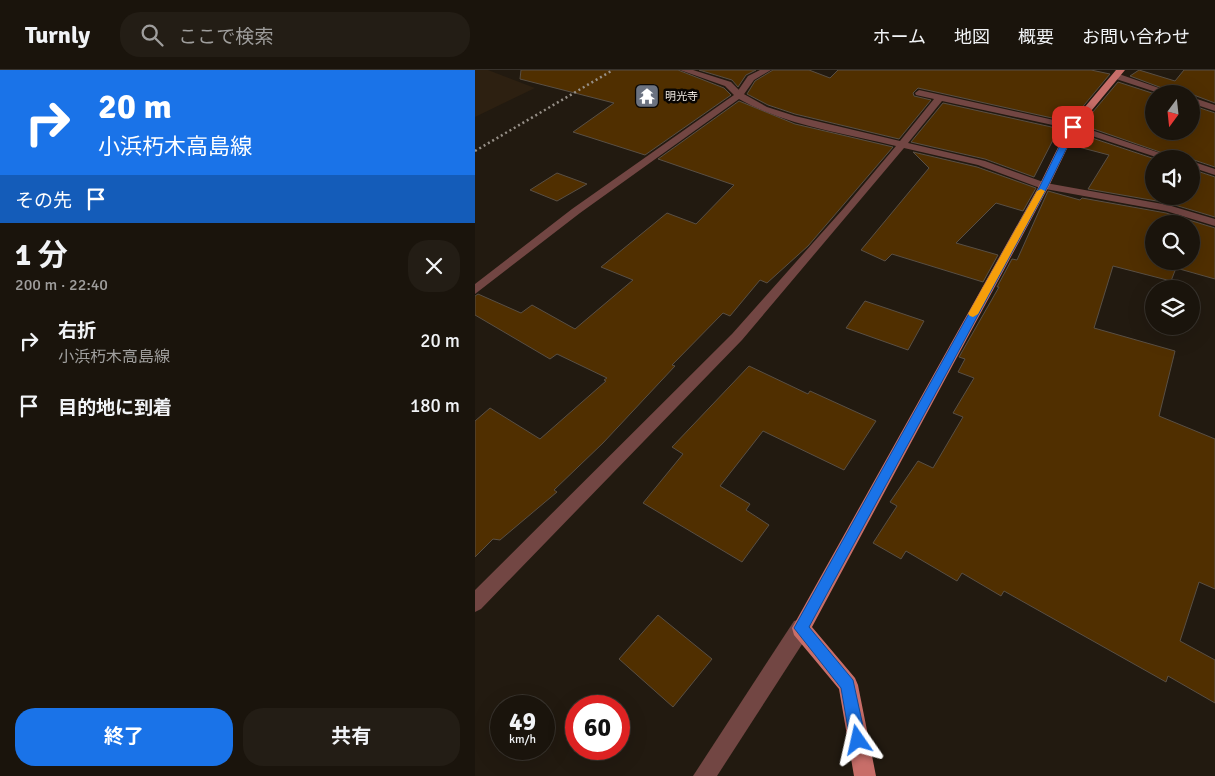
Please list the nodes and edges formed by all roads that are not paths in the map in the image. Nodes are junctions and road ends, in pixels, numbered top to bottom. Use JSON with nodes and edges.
{"nodes":[{"id":1,"x":683,"y":70,"type":"edge"},
{"id":2,"x":767,"y":70,"type":"edge"},
{"id":3,"x":1118,"y":73,"type":"edge"},
{"id":4,"x":1149,"y":85,"type":"edge"},
{"id":5,"x":919,"y":93,"type":"dead end"},
{"id":6,"x":739,"y":95,"type":"junction"},
{"id":7,"x":940,"y":98,"type":"junction"},
{"id":8,"x":1200,"y":103,"type":"edge"},
{"id":9,"x":1215,"y":108,"type":"edge"},
{"id":10,"x":1073,"y":127,"type":"junction"},
{"id":11,"x":901,"y":144,"type":"junction"},
{"id":12,"x":1145,"y":150,"type":"edge"},
{"id":13,"x":1200,"y":167,"type":"edge"},
{"id":14,"x":1215,"y":172,"type":"edge"},
{"id":15,"x":1044,"y":186,"type":"junction"},
{"id":16,"x":1215,"y":223,"type":"edge"},
{"id":17,"x":475,"y":290,"type":"edge"},
{"id":18,"x":475,"y":603,"type":"edge"},
{"id":19,"x":801,"y":628,"type":"junction"},
{"id":20,"x":705,"y":776,"type":"edge"},
{"id":21,"x":865,"y":776,"type":"edge"}],
"edges":[{"from":1,"to":6,"type":"street"},
{"from":2,"to":6,"type":"street"},
{"from":3,"to":4,"type":"street"},
{"from":3,"to":10,"type":"main road"},
{"from":5,"to":7,"type":"street"},
{"from":6,"to":11,"type":"street"},
{"from":6,"to":17,"type":"street"},
{"from":7,"to":10,"type":"street"},
{"from":7,"to":11,"type":"street"},
{"from":8,"to":9,"type":"street"},
{"from":10,"to":12,"type":"street"},
{"from":10,"to":15,"type":"main road"},
{"from":11,"to":15,"type":"street"},
{"from":11,"to":18,"type":"street"},
{"from":13,"to":14,"type":"street"},
{"from":15,"to":16,"type":"street"},
{"from":15,"to":19,"type":"main road"},
{"from":19,"to":20,"type":"street"},
{"from":19,"to":21,"type":"main road"}]}
